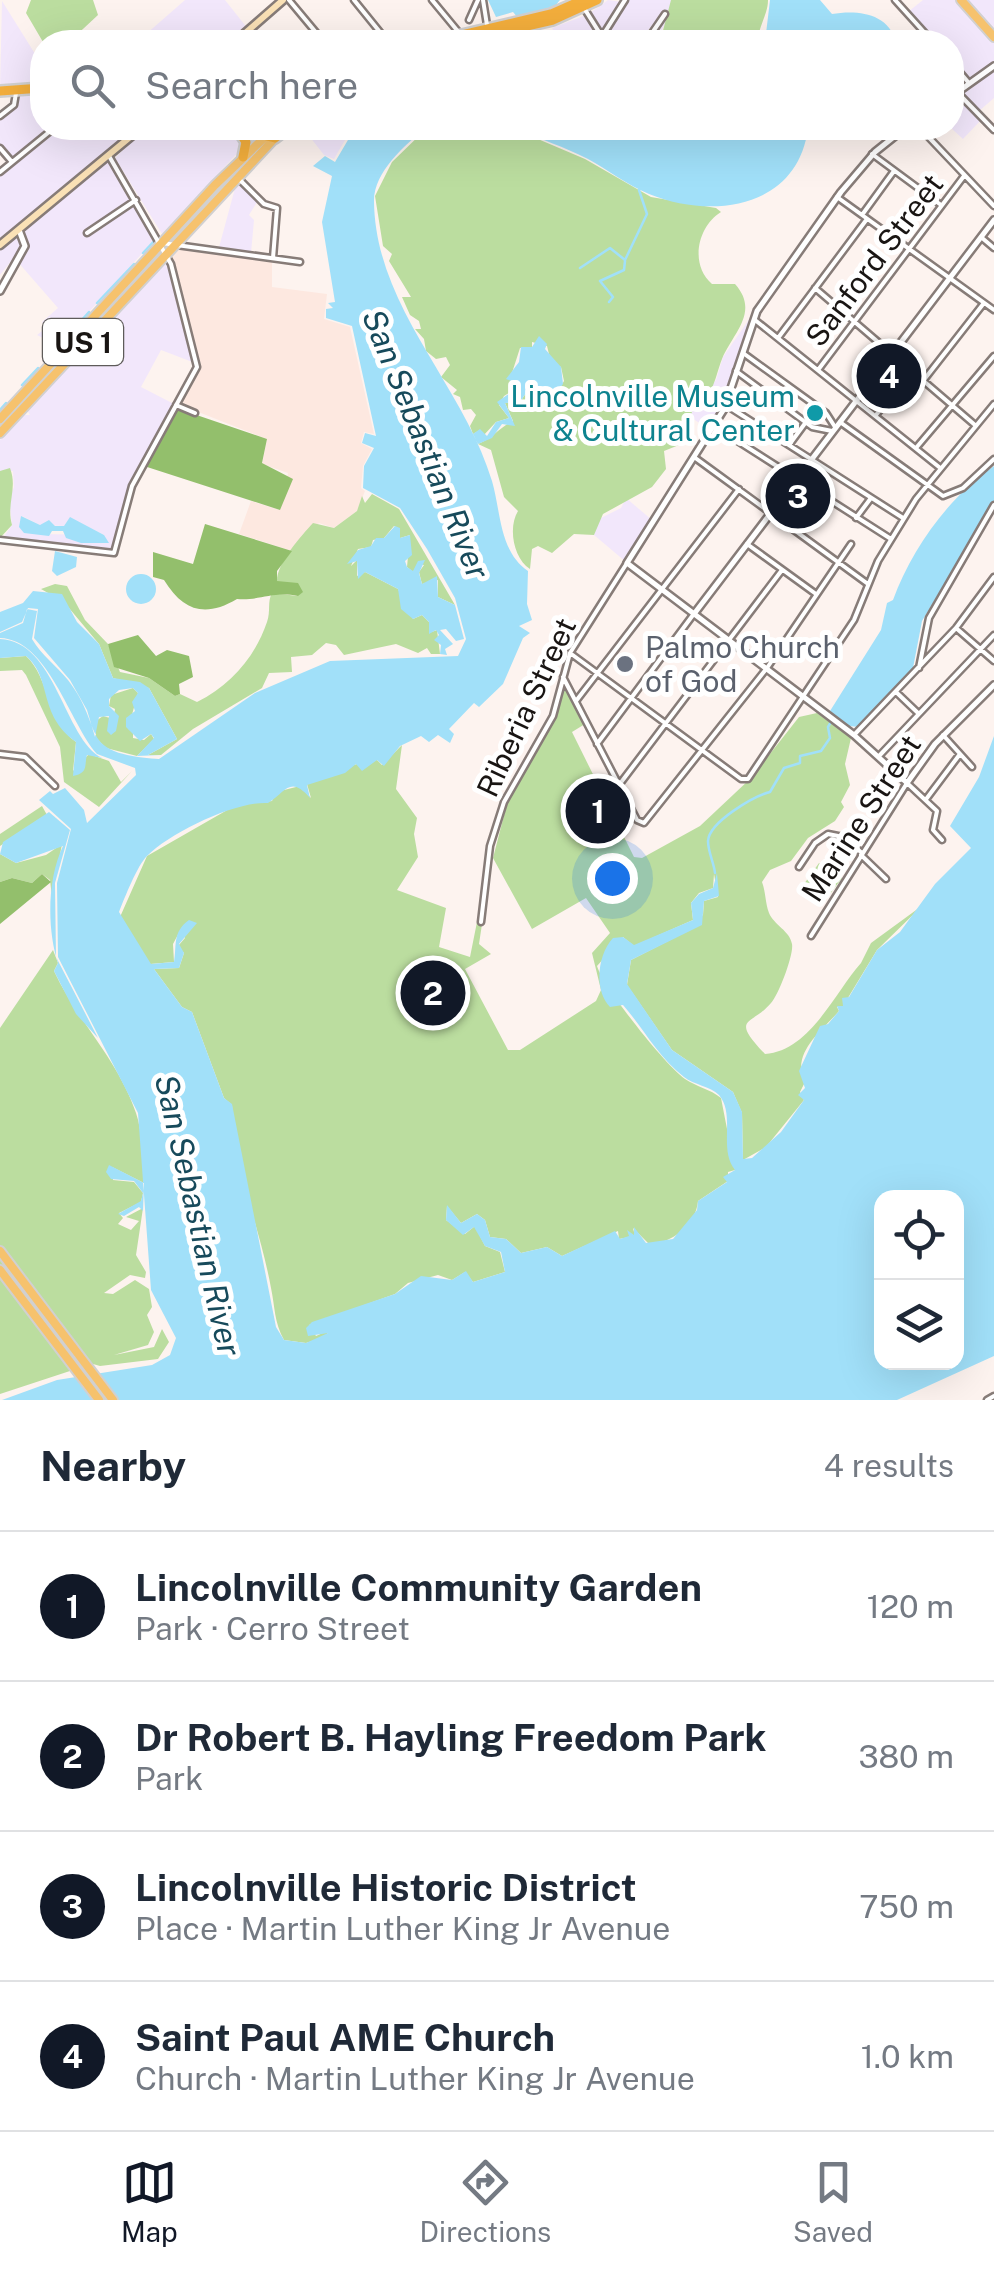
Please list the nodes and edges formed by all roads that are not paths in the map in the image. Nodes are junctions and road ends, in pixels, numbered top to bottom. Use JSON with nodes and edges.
{"nodes":[{"id":1,"x":354,"y":0,"type":"edge"},
{"id":2,"x":432,"y":0,"type":"edge"},
{"id":3,"x":481,"y":0,"type":"edge"},
{"id":4,"x":598,"y":0,"type":"edge"},
{"id":5,"x":895,"y":0,"type":"edge"},
{"id":6,"x":961,"y":0,"type":"edge"},
{"id":7,"x":281,"y":1,"type":"edge"},
{"id":8,"x":624,"y":1,"type":"edge"},
{"id":9,"x":584,"y":4,"type":"edge"},
{"id":10,"x":665,"y":14,"type":"dead end"},
{"id":11,"x":469,"y":20,"type":"dead end"},
{"id":12,"x":249,"y":30,"type":"edge"},
{"id":13,"x":311,"y":30,"type":"edge"},
{"id":14,"x":378,"y":30,"type":"edge"},
{"id":15,"x":454,"y":30,"type":"edge"},
{"id":16,"x":489,"y":30,"type":"edge"},
{"id":17,"x":495,"y":30,"type":"edge"},
{"id":18,"x":600,"y":30,"type":"edge"},
{"id":19,"x":606,"y":30,"type":"edge"},
{"id":20,"x":654,"y":30,"type":"edge"},
{"id":21,"x":922,"y":30,"type":"edge"},
{"id":22,"x":994,"y":37,"type":"edge"},
{"id":23,"x":994,"y":66,"type":"edge"},
{"id":24,"x":964,"y":77,"type":"edge"},
{"id":25,"x":970,"y":84,"type":"junction"},
{"id":26,"x":964,"y":88,"type":"edge"},
{"id":27,"x":30,"y":89,"type":"edge"},
{"id":28,"x":16,"y":90,"type":"junction"},
{"id":29,"x":0,"y":91,"type":"edge"},
{"id":30,"x":964,"y":103,"type":"edge"},
{"id":31,"x":0,"y":116,"type":"edge"},
{"id":32,"x":994,"y":130,"type":"edge"},
{"id":33,"x":39,"y":140,"type":"edge"},
{"id":34,"x":128,"y":140,"type":"edge"},
{"id":35,"x":244,"y":140,"type":"edge"},
{"id":36,"x":264,"y":140,"type":"edge"},
{"id":37,"x":266,"y":140,"type":"edge"},
{"id":38,"x":890,"y":140,"type":"edge"},
{"id":39,"x":931,"y":140,"type":"edge"},
{"id":40,"x":0,"y":148,"type":"edge"},
{"id":41,"x":872,"y":154,"type":"junction"},
{"id":42,"x":109,"y":156,"type":"junction"},
{"id":43,"x":243,"y":157,"type":"junction"},
{"id":44,"x":12,"y":162,"type":"junction"},
{"id":45,"x":894,"y":171,"type":"junction"},
{"id":46,"x":0,"y":172,"type":"edge"},
{"id":47,"x":235,"y":176,"type":"junction"},
{"id":48,"x":964,"y":176,"type":"junction"},
{"id":49,"x":837,"y":196,"type":"junction"},
{"id":50,"x":136,"y":200,"type":"junction"},
{"id":51,"x":203,"y":202,"type":"junction"},
{"id":52,"x":942,"y":206,"type":"junction"},
{"id":53,"x":994,"y":206,"type":"edge"},
{"id":54,"x":864,"y":217,"type":"junction"},
{"id":55,"x":994,"y":220,"type":"edge"},
{"id":56,"x":18,"y":230,"type":"junction"},
{"id":57,"x":87,"y":232,"type":"dead end"},
{"id":58,"x":981,"y":237,"type":"junction"},
{"id":59,"x":0,"y":244,"type":"edge"},
{"id":60,"x":994,"y":248,"type":"edge"},
{"id":61,"x":167,"y":249,"type":"junction"},
{"id":62,"x":910,"y":249,"type":"junction"},
{"id":63,"x":273,"y":258,"type":"junction"},
{"id":64,"x":300,"y":262,"type":"dead end"},
{"id":65,"x":950,"y":278,"type":"junction"},
{"id":66,"x":815,"y":288,"type":"junction"},
{"id":67,"x":0,"y":290,"type":"edge"},
{"id":68,"x":984,"y":302,"type":"junction"},
{"id":69,"x":994,"y":310,"type":"edge"},
{"id":70,"x":106,"y":317,"type":"junction"},
{"id":71,"x":752,"y":318,"type":"junction"},
{"id":72,"x":855,"y":321,"type":"junction"},
{"id":73,"x":778,"y":338,"type":"junction"},
{"id":74,"x":70,"y":342,"type":"junction"},
{"id":75,"x":742,"y":352,"type":"junction"},
{"id":76,"x":893,"y":353,"type":"junction"},
{"id":77,"x":994,"y":356,"type":"edge"},
{"id":78,"x":818,"y":370,"type":"junction"},
{"id":79,"x":912,"y":371,"type":"junction"},
{"id":80,"x":736,"y":372,"type":"junction"},
{"id":81,"x":924,"y":381,"type":"junction"},
{"id":82,"x":44,"y":384,"type":"junction"},
{"id":83,"x":857,"y":400,"type":"junction"},
{"id":84,"x":726,"y":404,"type":"junction"},
{"id":85,"x":994,"y":404,"type":"edge"},
{"id":86,"x":176,"y":405,"type":"junction"},
{"id":87,"x":952,"y":406,"type":"junction"},
{"id":88,"x":24,"y":407,"type":"junction"},
{"id":89,"x":195,"y":413,"type":"dead end"},
{"id":90,"x":876,"y":415,"type":"junction"},
{"id":91,"x":806,"y":422,"type":"junction"},
{"id":92,"x":975,"y":425,"type":"junction"},
{"id":93,"x":714,"y":426,"type":"junction"},
{"id":94,"x":836,"y":427,"type":"junction"},
{"id":95,"x":0,"y":429,"type":"edge"},
{"id":96,"x":789,"y":444,"type":"junction"},
{"id":97,"x":916,"y":448,"type":"junction"},
{"id":98,"x":694,"y":456,"type":"junction"},
{"id":99,"x":811,"y":459,"type":"junction"},
{"id":100,"x":994,"y":459,"type":"edge"},
{"id":101,"x":939,"y":467,"type":"junction"},
{"id":102,"x":796,"y":479,"type":"junction"},
{"id":103,"x":926,"y":484,"type":"junction"},
{"id":104,"x":738,"y":489,"type":"junction"},
{"id":105,"x":872,"y":498,"type":"junction"},
{"id":106,"x":994,"y":505,"type":"edge"},
{"id":107,"x":771,"y":512,"type":"junction"},
{"id":108,"x":856,"y":518,"type":"junction"},
{"id":109,"x":904,"y":518,"type":"junction"},
{"id":110,"x":0,"y":540,"type":"edge"},
{"id":111,"x":892,"y":540,"type":"junction"},
{"id":112,"x":747,"y":544,"type":"junction"},
{"id":113,"x":850,"y":544,"type":"dead end"},
{"id":114,"x":838,"y":562,"type":"junction"},
{"id":115,"x":627,"y":563,"type":"junction"},
{"id":116,"x":782,"y":570,"type":"junction"},
{"id":117,"x":994,"y":577,"type":"edge"},
{"id":118,"x":870,"y":585,"type":"junction"},
{"id":119,"x":661,"y":589,"type":"junction"},
{"id":120,"x":817,"y":594,"type":"junction"},
{"id":121,"x":694,"y":614,"type":"junction"},
{"id":122,"x":956,"y":628,"type":"junction"},
{"id":123,"x":994,"y":635,"type":"edge"},
{"id":124,"x":731,"y":640,"type":"junction"},
{"id":125,"x":980,"y":649,"type":"junction"},
{"id":126,"x":570,"y":653,"type":"junction"},
{"id":127,"x":994,"y":660,"type":"edge"},
{"id":128,"x":767,"y":668,"type":"junction"},
{"id":129,"x":920,"y":668,"type":"junction"},
{"id":130,"x":598,"y":673,"type":"junction"},
{"id":131,"x":563,"y":677,"type":"junction"},
{"id":132,"x":994,"y":685,"type":"edge"},
{"id":133,"x":896,"y":692,"type":"junction"},
{"id":134,"x":806,"y":697,"type":"junction"},
{"id":135,"x":632,"y":698,"type":"junction"},
{"id":136,"x":576,"y":701,"type":"junction"},
{"id":137,"x":919,"y":714,"type":"junction"},
{"id":138,"x":667,"y":724,"type":"junction"},
{"id":139,"x":854,"y":735,"type":"junction"},
{"id":140,"x":943,"y":735,"type":"junction"},
{"id":141,"x":598,"y":744,"type":"junction"},
{"id":142,"x":702,"y":749,"type":"junction"},
{"id":143,"x":0,"y":754,"type":"edge"},
{"id":144,"x":960,"y":754,"type":"junction"},
{"id":145,"x":880,"y":755,"type":"junction"},
{"id":146,"x":972,"y":766,"type":"dead end"},
{"id":147,"x":908,"y":783,"type":"junction"},
{"id":148,"x":619,"y":785,"type":"junction"},
{"id":149,"x":55,"y":786,"type":"dead end"},
{"id":150,"x":925,"y":799,"type":"junction"},
{"id":151,"x":942,"y":840,"type":"dead end"},
{"id":152,"x":861,"y":854,"type":"junction"},
{"id":153,"x":799,"y":867,"type":"dead end"},
{"id":154,"x":886,"y":879,"type":"dead end"},
{"id":155,"x":480,"y":922,"type":"dead end"},
{"id":156,"x":810,"y":936,"type":"dead end"},
{"id":157,"x":0,"y":1251,"type":"edge"},
{"id":158,"x":0,"y":1270,"type":"edge"},
{"id":159,"x":994,"y":1396,"type":"edge"},
{"id":160,"x":99,"y":1400,"type":"edge"},
{"id":161,"x":113,"y":1400,"type":"edge"},
{"id":162,"x":987,"y":1400,"type":"edge"}],
"edges":[{"from":1,"to":14,"type":"street"},
{"from":2,"to":15,"type":"street"},
{"from":3,"to":11,"type":"street"},
{"from":3,"to":16,"type":"street"},
{"from":4,"to":9,"type":"highway"},
{"from":5,"to":21,"type":"street"},
{"from":6,"to":22,"type":"main road"},
{"from":7,"to":12,"type":"main road"},
{"from":7,"to":13,"type":"street"},
{"from":8,"to":19,"type":"street"},
{"from":9,"to":17,"type":"highway"},
{"from":9,"to":18,"type":"street"},
{"from":10,"to":20,"type":"street"},
{"from":23,"to":25,"type":"street"},
{"from":24,"to":25,"type":"street"},
{"from":25,"to":26,"type":"street"},
{"from":27,"to":28,"type":"highway"},
{"from":28,"to":29,"type":"highway"},
{"from":28,"to":31,"type":"street"},
{"from":30,"to":32,"type":"street"},
{"from":33,"to":44,"type":"street"},
{"from":34,"to":42,"type":"main road"},
{"from":35,"to":43,"type":"highway"},
{"from":36,"to":43,"type":"main road","number":"US 1"},
{"from":37,"to":47,"type":"main road","number":"US 1"},
{"from":38,"to":41,"type":"street","name":"Riberia Street"},
{"from":39,"to":48,"type":"street"},
{"from":40,"to":44,"type":"street"},
{"from":41,"to":45,"type":"street"},
{"from":41,"to":49,"type":"street","name":"Riberia Street"},
{"from":42,"to":50,"type":"street"},
{"from":42,"to":56,"type":"main road"},
{"from":43,"to":51,"type":"main road","number":"US 1"},
{"from":44,"to":46,"type":"street"},
{"from":45,"to":52,"type":"street"},
{"from":45,"to":54,"type":"street"},
{"from":47,"to":51,"type":"main road","number":"US 1"},
{"from":47,"to":63,"type":"street"},
{"from":48,"to":52,"type":"street","name":"Sanford Street"},
{"from":48,"to":53,"type":"street"},
{"from":49,"to":54,"type":"street"},
{"from":49,"to":71,"type":"street","name":"Riberia Street"},
{"from":50,"to":57,"type":"street"},
{"from":50,"to":61,"type":"street"},
{"from":51,"to":61,"type":"main road","number":"US 1"},
{"from":51,"to":61,"type":"main road","number":"US 1"},
{"from":52,"to":62,"type":"street","name":"Sanford Street"},
{"from":54,"to":62,"type":"street"},
{"from":54,"to":66,"type":"street"},
{"from":55,"to":58,"type":"street"},
{"from":56,"to":59,"type":"main road"},
{"from":56,"to":67,"type":"street"},
{"from":58,"to":60,"type":"street"},
{"from":58,"to":65,"type":"street"},
{"from":61,"to":63,"type":"street"},
{"from":61,"to":70,"type":"main road","number":"US 1"},
{"from":61,"to":70,"type":"main road"},
{"from":61,"to":74,"type":"main road","number":"US 1"},
{"from":61,"to":86,"type":"street"},
{"from":62,"to":65,"type":"street"},
{"from":62,"to":72,"type":"street","name":"Sanford Street"},
{"from":63,"to":64,"type":"street"},
{"from":65,"to":68,"type":"street"},
{"from":65,"to":76,"type":"street"},
{"from":66,"to":72,"type":"street"},
{"from":66,"to":73,"type":"street"},
{"from":68,"to":69,"type":"street"},
{"from":68,"to":81,"type":"street"},
{"from":70,"to":82,"type":"main road","number":"US 1"},
{"from":71,"to":73,"type":"street"},
{"from":71,"to":75,"type":"street","name":"Riberia Street"},
{"from":72,"to":76,"type":"street"},
{"from":72,"to":78,"type":"street","name":"Sanford Street"},
{"from":73,"to":78,"type":"street"},
{"from":74,"to":82,"type":"main road"},
{"from":74,"to":88,"type":"main road","number":"US 1"},
{"from":75,"to":80,"type":"street","name":"Riberia Street"},
{"from":75,"to":94,"type":"street"},
{"from":76,"to":79,"type":"street"},
{"from":76,"to":83,"type":"street"},
{"from":77,"to":87,"type":"street"},
{"from":78,"to":83,"type":"street"},
{"from":79,"to":81,"type":"street"},
{"from":79,"to":90,"type":"street"},
{"from":80,"to":84,"type":"street","name":"Riberia Street"},
{"from":80,"to":91,"type":"street"},
{"from":81,"to":87,"type":"street"},
{"from":82,"to":88,"type":"main road","number":"US 1"},
{"from":83,"to":90,"type":"street"},
{"from":83,"to":94,"type":"street"},
{"from":84,"to":93,"type":"street","name":"Riberia Street"},
{"from":84,"to":96,"type":"street"},
{"from":85,"to":92,"type":"street"},
{"from":86,"to":89,"type":"street"},
{"from":86,"to":110,"type":"street"},
{"from":87,"to":92,"type":"street"},
{"from":87,"to":97,"type":"street"},
{"from":88,"to":95,"type":"main road","number":"US 1"},
{"from":90,"to":97,"type":"street"},
{"from":91,"to":94,"type":"street"},
{"from":91,"to":96,"type":"street"},
{"from":92,"to":101,"type":"street"},
{"from":93,"to":98,"type":"street","name":"Riberia Street"},
{"from":93,"to":102,"type":"street"},
{"from":94,"to":99,"type":"street"},
{"from":94,"to":103,"type":"street"},
{"from":96,"to":99,"type":"street"},
{"from":97,"to":101,"type":"street"},
{"from":98,"to":104,"type":"street"},
{"from":98,"to":115,"type":"street","name":"Riberia Street"},
{"from":99,"to":102,"type":"street"},
{"from":99,"to":105,"type":"street"},
{"from":100,"to":103,"type":"street"},
{"from":101,"to":103,"type":"street"},
{"from":102,"to":107,"type":"street"},
{"from":102,"to":108,"type":"street"},
{"from":103,"to":109,"type":"street"},
{"from":104,"to":107,"type":"street"},
{"from":104,"to":119,"type":"street"},
{"from":105,"to":108,"type":"street"},
{"from":105,"to":109,"type":"street"},
{"from":106,"to":129,"type":"street"},
{"from":107,"to":112,"type":"street"},
{"from":107,"to":114,"type":"street"},
{"from":108,"to":111,"type":"street"},
{"from":109,"to":111,"type":"street"},
{"from":111,"to":118,"type":"street"},
{"from":112,"to":116,"type":"street"},
{"from":112,"to":121,"type":"street"},
{"from":113,"to":114,"type":"street"},
{"from":114,"to":118,"type":"street"},
{"from":114,"to":120,"type":"street"},
{"from":115,"to":119,"type":"street"},
{"from":115,"to":126,"type":"street","name":"Riberia Street"},
{"from":116,"to":120,"type":"street"},
{"from":116,"to":124,"type":"street"},
{"from":117,"to":122,"type":"street"},
{"from":118,"to":134,"type":"street"},
{"from":119,"to":121,"type":"street"},
{"from":119,"to":130,"type":"street"},
{"from":120,"to":128,"type":"street"},
{"from":121,"to":124,"type":"street"},
{"from":121,"to":135,"type":"street"},
{"from":122,"to":125,"type":"street"},
{"from":122,"to":129,"type":"street"},
{"from":123,"to":125,"type":"street"},
{"from":124,"to":128,"type":"street"},
{"from":124,"to":138,"type":"street"},
{"from":125,"to":127,"type":"street"},
{"from":125,"to":137,"type":"street"},
{"from":126,"to":130,"type":"street"},
{"from":126,"to":131,"type":"street","name":"Riberia Street"},
{"from":128,"to":134,"type":"street"},
{"from":128,"to":142,"type":"street"},
{"from":129,"to":133,"type":"street"},
{"from":130,"to":135,"type":"street"},
{"from":130,"to":136,"type":"street"},
{"from":131,"to":136,"type":"street"},
{"from":131,"to":155,"type":"street","name":"Riberia Street"},
{"from":132,"to":140,"type":"street","name":"Marine Street"},
{"from":133,"to":137,"type":"street"},
{"from":133,"to":139,"type":"street"},
{"from":134,"to":139,"type":"street"},
{"from":134,"to":142,"type":"street"},
{"from":135,"to":138,"type":"street"},
{"from":135,"to":141,"type":"street"},
{"from":136,"to":141,"type":"street"},
{"from":137,"to":145,"type":"street"},
{"from":138,"to":142,"type":"street"},
{"from":138,"to":148,"type":"street"},
{"from":139,"to":145,"type":"street"},
{"from":140,"to":144,"type":"street"},
{"from":140,"to":147,"type":"street","name":"Marine Street"},
{"from":141,"to":148,"type":"street"},
{"from":142,"to":148,"type":"street"},
{"from":143,"to":149,"type":"street"},
{"from":144,"to":146,"type":"street"},
{"from":144,"to":150,"type":"street"},
{"from":145,"to":147,"type":"street"},
{"from":147,"to":150,"type":"street"},
{"from":147,"to":152,"type":"street","name":"Marine Street"},
{"from":150,"to":151,"type":"street"},
{"from":152,"to":153,"type":"street"},
{"from":152,"to":154,"type":"street"},
{"from":152,"to":156,"type":"street","name":"Marine Street"},
{"from":157,"to":161,"type":"main road"},
{"from":158,"to":160,"type":"main road"},
{"from":159,"to":162,"type":"street"}]}
